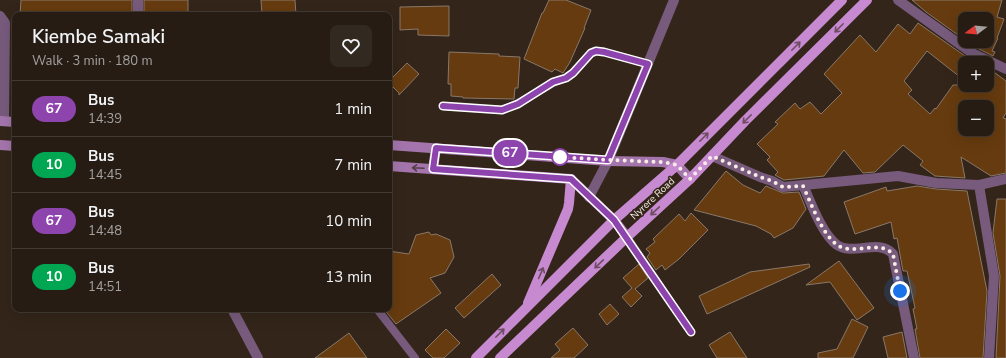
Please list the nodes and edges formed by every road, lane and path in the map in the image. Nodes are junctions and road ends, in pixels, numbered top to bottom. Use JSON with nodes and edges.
{"nodes":[{"id":1,"x":138,"y":0,"type":"edge"},
{"id":2,"x":674,"y":0,"type":"edge"},
{"id":3,"x":842,"y":0,"type":"edge"},
{"id":4,"x":867,"y":0,"type":"edge"},
{"id":5,"x":898,"y":0,"type":"edge"},
{"id":6,"x":138,"y":12,"type":"edge"},
{"id":7,"x":0,"y":16,"type":"edge"},
{"id":8,"x":648,"y":64,"type":"junction"},
{"id":9,"x":1006,"y":70,"type":"edge"},
{"id":10,"x":443,"y":106,"type":"dead end"},
{"id":11,"x":2,"y":121,"type":"edge"},
{"id":12,"x":12,"y":122,"type":"edge"},
{"id":13,"x":0,"y":145,"type":"edge"},
{"id":14,"x":392,"y":145,"type":"edge"},
{"id":15,"x":12,"y":146,"type":"edge"},
{"id":16,"x":436,"y":148,"type":"junction"},
{"id":17,"x":712,"y":156,"type":"junction"},
{"id":18,"x":608,"y":160,"type":"junction"},
{"id":19,"x":677,"y":165,"type":"junction"},
{"id":20,"x":392,"y":166,"type":"edge"},
{"id":21,"x":433,"y":169,"type":"junction"},
{"id":22,"x":571,"y":179,"type":"junction"},
{"id":23,"x":690,"y":179,"type":"junction"},
{"id":24,"x":1006,"y":179,"type":"edge"},
{"id":25,"x":979,"y":185,"type":"junction"},
{"id":26,"x":803,"y":186,"type":"junction"},
{"id":27,"x":589,"y":197,"type":"junction"},
{"id":28,"x":614,"y":220,"type":"junction"},
{"id":29,"x":627,"y":237,"type":"junction"},
{"id":30,"x":525,"y":308,"type":"junction"},
{"id":31,"x":234,"y":312,"type":"edge"},
{"id":32,"x":379,"y":312,"type":"edge"},
{"id":33,"x":691,"y":332,"type":"dead end"},
{"id":34,"x":258,"y":358,"type":"edge"},
{"id":35,"x":415,"y":358,"type":"edge"},
{"id":36,"x":476,"y":358,"type":"edge"},
{"id":37,"x":500,"y":358,"type":"edge"},
{"id":38,"x":914,"y":358,"type":"edge"},
{"id":39,"x":989,"y":358,"type":"edge"}],
"edges":[{"from":1,"to":6,"type":"street"},
{"from":2,"to":8,"type":"street"},
{"from":19,"to":3,"type":"main road","name":"Nyrere Road","one_way":true},
{"from":4,"to":17,"type":"main road","name":"Nyrere Road","one_way":true},
{"from":5,"to":9,"type":"street"},
{"from":7,"to":11,"type":"street"},
{"from":8,"to":10,"type":"lane"},
{"from":8,"to":18,"type":"street"},
{"from":11,"to":12,"type":"main road"},
{"from":13,"to":15,"type":"main road"},
{"from":14,"to":16,"type":"main road"},
{"from":16,"to":18,"type":"main road"},
{"from":16,"to":21,"type":"main road"},
{"from":17,"to":23,"type":"main road","name":"Nyrere Road"},
{"from":17,"to":26,"type":"street"},
{"from":18,"to":19,"type":"main road"},
{"from":18,"to":27,"type":"street"},
{"from":19,"to":23,"type":"main road"},
{"from":19,"to":28,"type":"main road","name":"Nyrere Road"},
{"from":21,"to":20,"type":"main road","one_way":true},
{"from":21,"to":22,"type":"main road"},
{"from":22,"to":27,"type":"main road"},
{"from":30,"to":22,"type":"main road","one_way":true},
{"from":23,"to":29,"type":"main road","name":"Nyrere Road","one_way":true},
{"from":24,"to":25,"type":"street"},
{"from":25,"to":26,"type":"street"},
{"from":25,"to":39,"type":"street"},
{"from":26,"to":38,"type":"street"},
{"from":27,"to":28,"type":"main road"},
{"from":28,"to":29,"type":"main road"},
{"from":28,"to":30,"type":"main road","name":"Nyrere Road"},
{"from":29,"to":33,"type":"lane"},
{"from":29,"to":37,"type":"main road","name":"Nyrere Road","one_way":true},
{"from":36,"to":30,"type":"main road","name":"Nyrere Road","one_way":true},
{"from":31,"to":34,"type":"street"},
{"from":32,"to":35,"type":"lane"}]}
